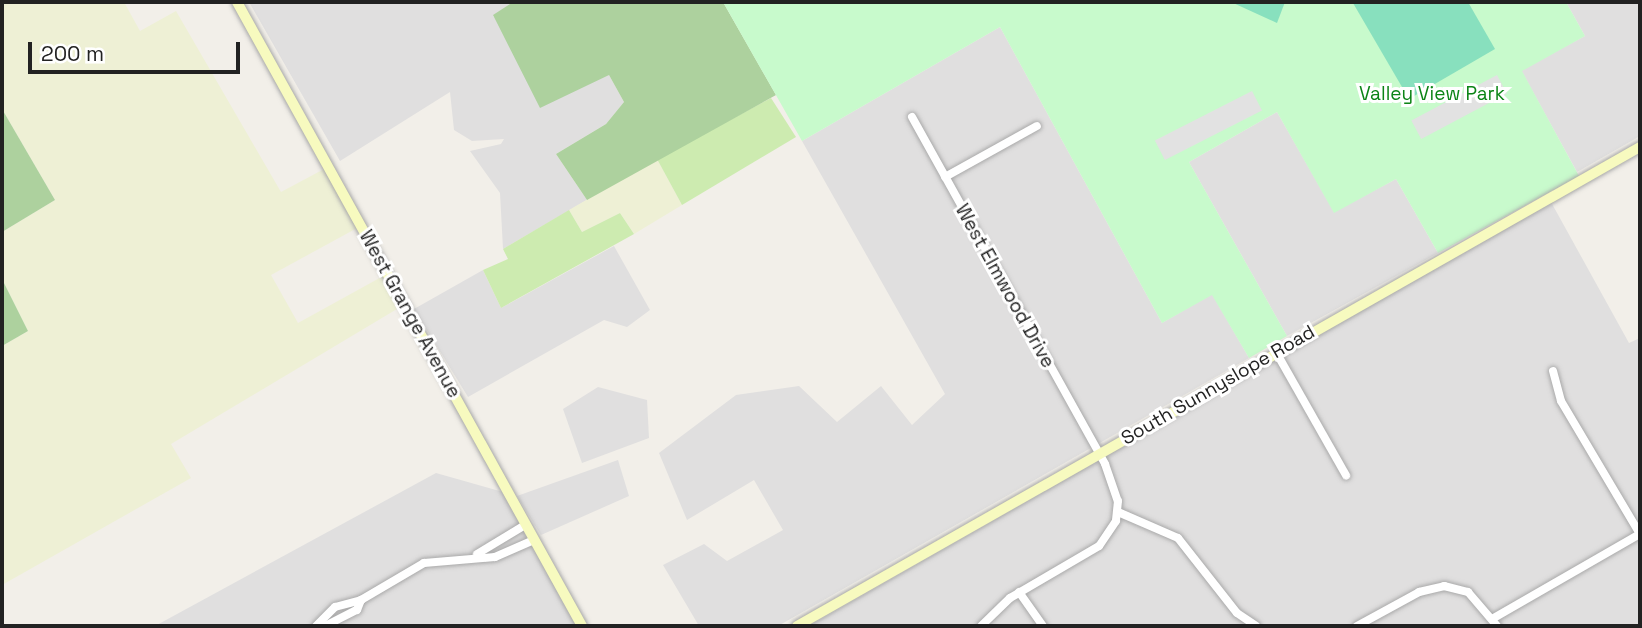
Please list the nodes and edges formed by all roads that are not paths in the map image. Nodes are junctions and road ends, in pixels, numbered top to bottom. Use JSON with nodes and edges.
{"nodes":[{"id":1,"x":237,"y":2,"type":"edge"},
{"id":2,"x":912,"y":117,"type":"dead end"},
{"id":3,"x":1037,"y":126,"type":"dead end"},
{"id":4,"x":1640,"y":147,"type":"edge"},
{"id":5,"x":945,"y":177,"type":"junction"},
{"id":6,"x":1276,"y":352,"type":"junction"},
{"id":7,"x":1553,"y":370,"type":"dead end"},
{"id":8,"x":1099,"y":454,"type":"junction"},
{"id":9,"x":1346,"y":475,"type":"dead end"},
{"id":10,"x":1118,"y":512,"type":"junction"},
{"id":11,"x":525,"y":525,"type":"junction"},
{"id":12,"x":1640,"y":534,"type":"edge"},
{"id":13,"x":534,"y":540,"type":"junction"},
{"id":14,"x":477,"y":555,"type":"junction"},
{"id":15,"x":1019,"y":592,"type":"junction"},
{"id":16,"x":361,"y":600,"type":"junction"},
{"id":17,"x":1494,"y":623,"type":"edge"},
{"id":18,"x":316,"y":626,"type":"edge"},
{"id":19,"x":326,"y":626,"type":"edge"},
{"id":20,"x":582,"y":626,"type":"edge"},
{"id":21,"x":797,"y":626,"type":"edge"},
{"id":22,"x":981,"y":626,"type":"edge"},
{"id":23,"x":1044,"y":626,"type":"edge"},
{"id":24,"x":1255,"y":626,"type":"edge"},
{"id":25,"x":1357,"y":626,"type":"edge"}],
"edges":[{"from":1,"to":11,"type":"street","name":"West Grange Avenue"},
{"from":2,"to":5,"type":"street","name":"West Elmwood Drive"},
{"from":3,"to":5,"type":"street"},
{"from":4,"to":6,"type":"street","name":"South Sunnyslope Road"},
{"from":5,"to":8,"type":"street","name":"West Elmwood Drive"},
{"from":6,"to":8,"type":"street","name":"South Sunnyslope Road"},
{"from":6,"to":9,"type":"street"},
{"from":7,"to":12,"type":"street"},
{"from":8,"to":10,"type":"street","name":"West Elmwood Drive"},
{"from":8,"to":21,"type":"street","name":"South Sunnyslope Road"},
{"from":10,"to":15,"type":"street"},
{"from":10,"to":24,"type":"street"},
{"from":11,"to":13,"type":"street","name":"West Grange Avenue"},
{"from":11,"to":14,"type":"street"},
{"from":12,"to":17,"type":"street"},
{"from":13,"to":14,"type":"street"},
{"from":13,"to":20,"type":"street","name":"West Grange Avenue"},
{"from":14,"to":16,"type":"street"},
{"from":15,"to":22,"type":"street"},
{"from":15,"to":23,"type":"street"},
{"from":16,"to":18,"type":"street"},
{"from":16,"to":19,"type":"street"},
{"from":17,"to":25,"type":"street"}]}
